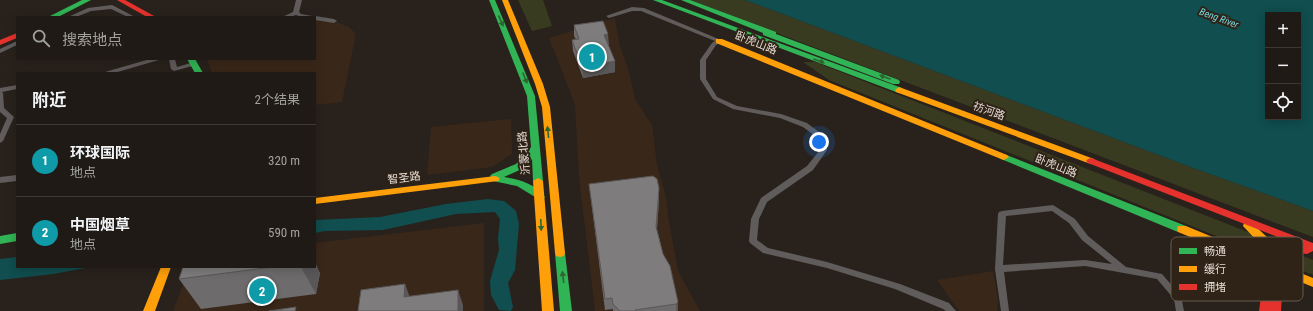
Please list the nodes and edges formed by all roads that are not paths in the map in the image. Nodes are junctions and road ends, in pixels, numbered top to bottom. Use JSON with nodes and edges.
{"nodes":[{"id":1,"x":88,"y":0,"type":"edge"},
{"id":2,"x":92,"y":0,"type":"edge"},
{"id":3,"x":120,"y":0,"type":"edge"},
{"id":4,"x":129,"y":0,"type":"edge"},
{"id":5,"x":299,"y":0,"type":"edge"},
{"id":6,"x":492,"y":0,"type":"edge"},
{"id":7,"x":505,"y":0,"type":"edge"},
{"id":8,"x":645,"y":0,"type":"edge"},
{"id":9,"x":656,"y":0,"type":"edge"},
{"id":10,"x":674,"y":0,"type":"edge"},
{"id":11,"x":684,"y":0,"type":"edge"},
{"id":12,"x":297,"y":13,"type":"junction"},
{"id":13,"x":54,"y":16,"type":"edge"},
{"id":14,"x":58,"y":16,"type":"edge"},
{"id":15,"x":73,"y":16,"type":"edge"},
{"id":16,"x":130,"y":16,"type":"edge"},
{"id":17,"x":150,"y":16,"type":"edge"},
{"id":18,"x":157,"y":16,"type":"edge"},
{"id":19,"x":288,"y":16,"type":"edge"},
{"id":20,"x":304,"y":16,"type":"edge"},
{"id":21,"x":609,"y":16,"type":"dead end"},
{"id":22,"x":316,"y":18,"type":"edge"},
{"id":23,"x":334,"y":21,"type":"dead end"},
{"id":24,"x":16,"y":34,"type":"edge"},
{"id":25,"x":719,"y":41,"type":"junction"},
{"id":26,"x":0,"y":42,"type":"edge"},
{"id":27,"x":16,"y":43,"type":"edge"},
{"id":28,"x":814,"y":50,"type":"junction"},
{"id":29,"x":0,"y":51,"type":"edge"},
{"id":30,"x":792,"y":51,"type":"junction"},
{"id":31,"x":153,"y":60,"type":"edge"},
{"id":32,"x":172,"y":60,"type":"edge"},
{"id":33,"x":195,"y":65,"type":"edge"},
{"id":34,"x":111,"y":72,"type":"edge"},
{"id":35,"x":182,"y":72,"type":"edge"},
{"id":36,"x":203,"y":72,"type":"edge"},
{"id":37,"x":16,"y":87,"type":"edge"},
{"id":38,"x":0,"y":92,"type":"edge"},
{"id":39,"x":13,"y":116,"type":"edge"},
{"id":40,"x":0,"y":141,"type":"edge"},
{"id":41,"x":536,"y":147,"type":"junction"},
{"id":42,"x":1096,"y":163,"type":"junction"},
{"id":43,"x":16,"y":178,"type":"edge"},
{"id":44,"x":495,"y":178,"type":"junction"},
{"id":45,"x":0,"y":180,"type":"edge"},
{"id":46,"x":540,"y":197,"type":"junction"},
{"id":47,"x":316,"y":200,"type":"edge"},
{"id":48,"x":1248,"y":226,"type":"junction"},
{"id":49,"x":16,"y":234,"type":"edge"},
{"id":50,"x":0,"y":236,"type":"edge"},
{"id":51,"x":1213,"y":237,"type":"edge"},
{"id":52,"x":1260,"y":237,"type":"edge"},
{"id":53,"x":1280,"y":237,"type":"edge"},
{"id":54,"x":1284,"y":237,"type":"edge"},
{"id":55,"x":1284,"y":237,"type":"edge"},
{"id":56,"x":16,"y":238,"type":"edge"},
{"id":57,"x":0,"y":240,"type":"edge"},
{"id":58,"x":166,"y":268,"type":"edge"},
{"id":59,"x":172,"y":268,"type":"edge"},
{"id":60,"x":999,"y":269,"type":"junction"},
{"id":61,"x":1124,"y":270,"type":"junction"},
{"id":62,"x":1303,"y":274,"type":"edge"},
{"id":63,"x":1313,"y":278,"type":"edge"},
{"id":64,"x":1303,"y":279,"type":"edge"},
{"id":65,"x":1313,"y":283,"type":"edge"},
{"id":66,"x":545,"y":286,"type":"junction"},
{"id":67,"x":1171,"y":290,"type":"edge"},
{"id":68,"x":564,"y":291,"type":"junction"},
{"id":69,"x":1178,"y":301,"type":"edge"},
{"id":70,"x":1267,"y":301,"type":"edge"},
{"id":71,"x":1276,"y":301,"type":"edge"},
{"id":72,"x":149,"y":311,"type":"edge"},
{"id":73,"x":156,"y":311,"type":"edge"},
{"id":74,"x":543,"y":311,"type":"edge"},
{"id":75,"x":548,"y":311,"type":"edge"},
{"id":76,"x":566,"y":311,"type":"edge"},
{"id":77,"x":569,"y":311,"type":"edge"},
{"id":78,"x":952,"y":311,"type":"edge"},
{"id":79,"x":1005,"y":311,"type":"edge"},
{"id":80,"x":1180,"y":311,"type":"edge"},
{"id":81,"x":1266,"y":311,"type":"edge"},
{"id":82,"x":1275,"y":311,"type":"edge"}],
"edges":[{"from":1,"to":13,"type":"main road"},
{"from":2,"to":14,"type":"main road"},
{"from":3,"to":17,"type":"main road"},
{"from":4,"to":18,"type":"main road"},
{"from":5,"to":12,"type":"street"},
{"from":6,"to":41,"type":"main road","name":"沂蒙北路","one_way":true},
{"from":68,"to":7,"type":"main road","one_way":true},
{"from":8,"to":30,"type":"main road"},
{"from":9,"to":30,"type":"main road","name":"祊河路"},
{"from":10,"to":28,"type":"main road","name":"祊河路"},
{"from":11,"to":28,"type":"main road"},
{"from":12,"to":19,"type":"street"},
{"from":12,"to":20,"type":"street"},
{"from":15,"to":16,"type":"street"},
{"from":21,"to":25,"type":"street"},
{"from":22,"to":23,"type":"street"},
{"from":24,"to":26,"type":"main road"},
{"from":25,"to":51,"type":"main road","name":"卧虎山路"},
{"from":25,"to":78,"type":"street"},
{"from":27,"to":29,"type":"street"},
{"from":54,"to":28,"type":"main road","name":"祊河路","one_way":true},
{"from":30,"to":42,"type":"main road","name":"祊河路","one_way":true},
{"from":31,"to":34,"type":"street"},
{"from":32,"to":33,"type":"street"},
{"from":33,"to":35,"type":"street"},
{"from":33,"to":36,"type":"main road"},
{"from":37,"to":38,"type":"street"},
{"from":38,"to":39,"type":"street"},
{"from":39,"to":40,"type":"street"},
{"from":41,"to":44,"type":"main road"},
{"from":41,"to":46,"type":"main road","name":"沂蒙北路"},
{"from":42,"to":48,"type":"main road"},
{"from":42,"to":55,"type":"main road","name":"祊河路"},
{"from":43,"to":45,"type":"street"},
{"from":44,"to":46,"type":"main road"},
{"from":44,"to":47,"type":"main road","name":"智圣路"},
{"from":46,"to":66,"type":"main road","name":"沂蒙北路","one_way":true},
{"from":48,"to":52,"type":"main road"},
{"from":48,"to":53,"type":"main road"},
{"from":49,"to":50,"type":"main road"},
{"from":56,"to":57,"type":"main road"},
{"from":58,"to":72,"type":"main road"},
{"from":59,"to":73,"type":"main road"},
{"from":60,"to":61,"type":"street"},
{"from":60,"to":61,"type":"street"},
{"from":60,"to":79,"type":"street"},
{"from":61,"to":67,"type":"street"},
{"from":62,"to":63,"type":"main road","name":"卧虎山路"},
{"from":64,"to":65,"type":"main road","name":"卧虎山路"},
{"from":66,"to":74,"type":"main road"},
{"from":66,"to":75,"type":"main road","name":"沂蒙北路"},
{"from":68,"to":76,"type":"main road"},
{"from":68,"to":77,"type":"main road"},
{"from":69,"to":80,"type":"street"},
{"from":70,"to":81,"type":"main road"},
{"from":71,"to":82,"type":"main road"}]}
